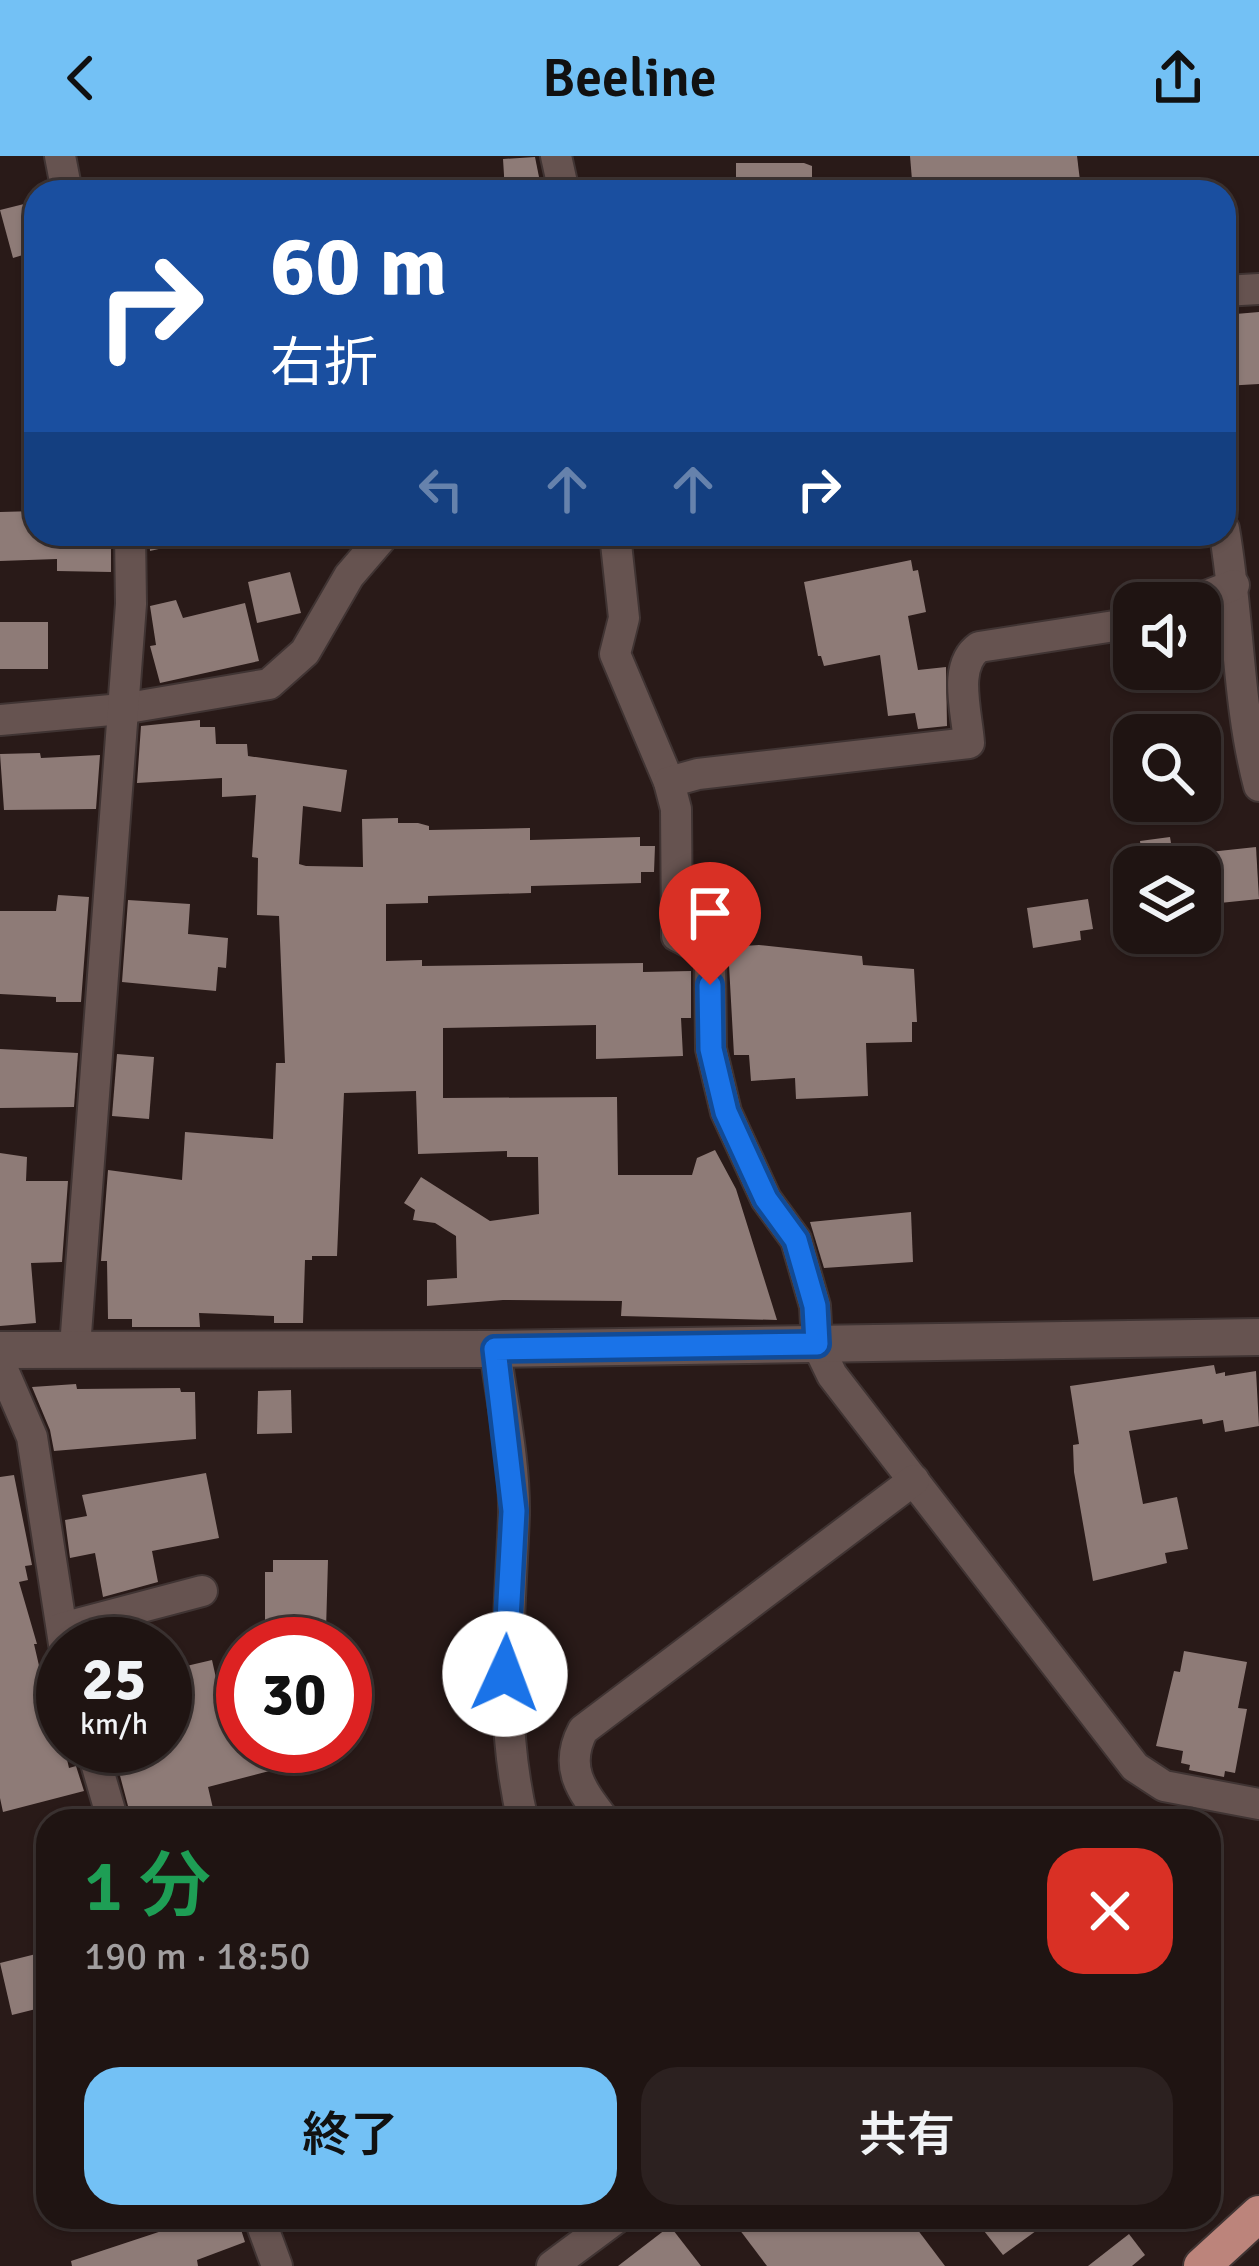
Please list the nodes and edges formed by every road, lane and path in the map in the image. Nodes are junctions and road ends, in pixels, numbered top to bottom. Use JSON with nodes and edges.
{"nodes":[{"id":1,"x":130,"y":546,"type":"edge"},
{"id":2,"x":375,"y":546,"type":"edge"},
{"id":3,"x":616,"y":546,"type":"edge"},
{"id":4,"x":1227,"y":546,"type":"edge"},
{"id":5,"x":1234,"y":585,"type":"junction"},
{"id":6,"x":1221,"y":590,"type":"edge"},
{"id":7,"x":1113,"y":626,"type":"edge"},
{"id":8,"x":122,"y":710,"type":"junction"},
{"id":9,"x":0,"y":720,"type":"edge"},
{"id":10,"x":669,"y":782,"type":"junction"},
{"id":11,"x":1259,"y":786,"type":"edge"},
{"id":12,"x":1259,"y":1337,"type":"edge"},
{"id":13,"x":817,"y":1344,"type":"junction"},
{"id":14,"x":75,"y":1347,"type":"junction"},
{"id":15,"x":495,"y":1349,"type":"junction"},
{"id":16,"x":0,"y":1350,"type":"edge"},
{"id":17,"x":0,"y":1363,"type":"edge"},
{"id":18,"x":914,"y":1480,"type":"junction"},
{"id":19,"x":202,"y":1591,"type":"dead end"},
{"id":20,"x":60,"y":1617,"type":"edge"},
{"id":21,"x":122,"y":1617,"type":"edge"},
{"id":22,"x":99,"y":1773,"type":"edge"},
{"id":23,"x":1259,"y":1804,"type":"edge"},
{"id":24,"x":109,"y":1809,"type":"edge"},
{"id":25,"x":520,"y":1809,"type":"edge"},
{"id":26,"x":597,"y":1809,"type":"edge"},
{"id":27,"x":1259,"y":2215,"type":"edge"},
{"id":28,"x":263,"y":2229,"type":"edge"},
{"id":29,"x":602,"y":2229,"type":"edge"},
{"id":30,"x":277,"y":2266,"type":"edge"},
{"id":31,"x":553,"y":2266,"type":"edge"},
{"id":32,"x":1202,"y":2266,"type":"edge"}],
"edges":[{"from":1,"to":8,"type":"street"},
{"from":2,"to":8,"type":"street"},
{"from":3,"to":10,"type":"street"},
{"from":4,"to":5,"type":"street"},
{"from":5,"to":6,"type":"street"},
{"from":5,"to":11,"type":"street"},
{"from":7,"to":10,"type":"street"},
{"from":8,"to":9,"type":"street"},
{"from":8,"to":14,"type":"street"},
{"from":10,"to":13,"type":"street"},
{"from":12,"to":13,"type":"street"},
{"from":13,"to":15,"type":"street"},
{"from":13,"to":18,"type":"street"},
{"from":14,"to":15,"type":"street"},
{"from":14,"to":16,"type":"street"},
{"from":15,"to":25,"type":"street"},
{"from":17,"to":20,"type":"street"},
{"from":18,"to":23,"type":"street"},
{"from":18,"to":26,"type":"street"},
{"from":19,"to":21,"type":"street"},
{"from":22,"to":24,"type":"street"},
{"from":27,"to":32,"type":"main road"},
{"from":28,"to":30,"type":"street"},
{"from":29,"to":31,"type":"street"}]}
